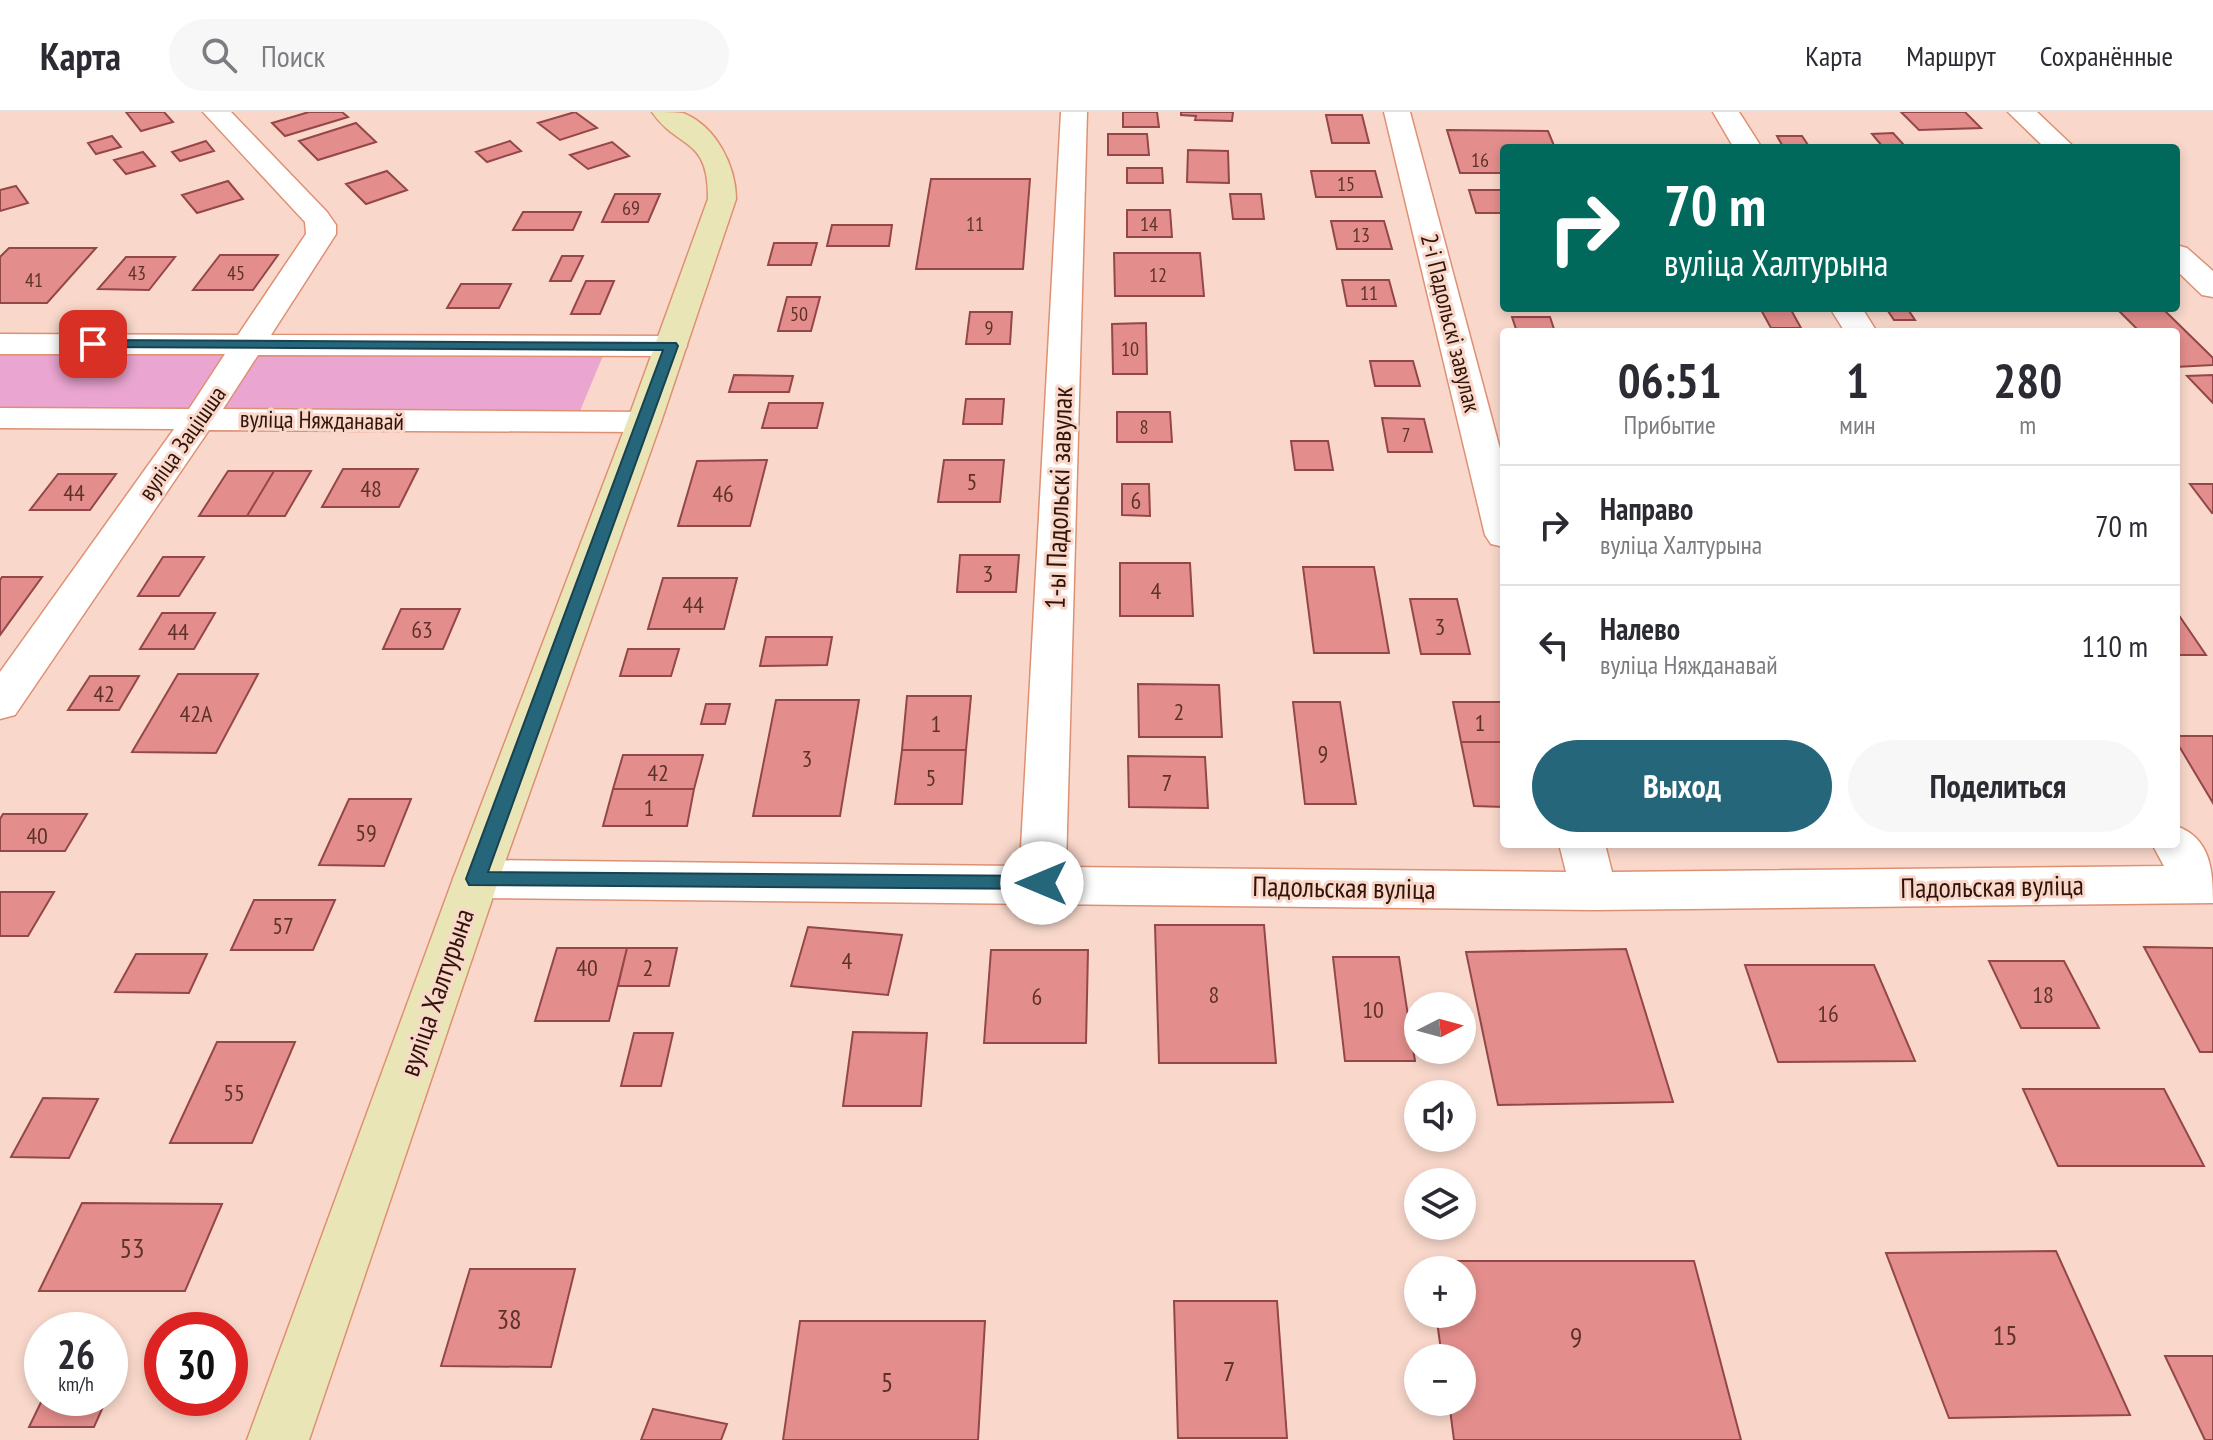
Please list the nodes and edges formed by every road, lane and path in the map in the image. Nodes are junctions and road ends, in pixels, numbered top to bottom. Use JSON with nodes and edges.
{"nodes":[{"id":1,"x":216,"y":112,"type":"edge"},
{"id":2,"x":665,"y":112,"type":"edge"},
{"id":3,"x":1074,"y":112,"type":"edge"},
{"id":4,"x":1397,"y":112,"type":"edge"},
{"id":5,"x":1726,"y":112,"type":"edge"},
{"id":6,"x":2021,"y":112,"type":"edge"},
{"id":7,"x":1746,"y":144,"type":"edge"},
{"id":8,"x":2057,"y":144,"type":"edge"},
{"id":9,"x":2180,"y":258,"type":"edge"},
{"id":10,"x":2213,"y":288,"type":"edge"},
{"id":11,"x":0,"y":344,"type":"edge"},
{"id":12,"x":249,"y":345,"type":"junction"},
{"id":13,"x":671,"y":346,"type":"junction"},
{"id":14,"x":0,"y":418,"type":"edge"},
{"id":15,"x":199,"y":419,"type":"junction"},
{"id":16,"x":644,"y":422,"type":"junction"},
{"id":17,"x":1500,"y":519,"type":"edge"},
{"id":18,"x":0,"y":704,"type":"edge"},
{"id":19,"x":1583,"y":848,"type":"edge"},
{"id":20,"x":2178,"y":848,"type":"edge"},
{"id":21,"x":476,"y":879,"type":"junction"},
{"id":22,"x":1042,"y":883,"type":"junction"},
{"id":23,"x":2206,"y":884,"type":"edge"},
{"id":24,"x":1594,"y":891,"type":"junction"},
{"id":25,"x":278,"y":1440,"type":"edge"}],
"edges":[{"from":1,"to":12,"type":"street","name":"вуліца Зацішша"},
{"from":2,"to":13,"type":"street","name":"вуліца Халтурына"},
{"from":3,"to":22,"type":"street","name":"1-ы Падольскі завулак"},
{"from":4,"to":17,"type":"street","name":"2-і Падольскі завулак"},
{"from":5,"to":7,"type":"street"},
{"from":6,"to":8,"type":"street"},
{"from":9,"to":10,"type":"street"},
{"from":11,"to":12,"type":"street"},
{"from":12,"to":13,"type":"street"},
{"from":12,"to":15,"type":"street","name":"вуліца Зацішша"},
{"from":13,"to":16,"type":"street","name":"вуліца Халтурына"},
{"from":14,"to":15,"type":"street","name":"вуліца Няжданавай"},
{"from":15,"to":16,"type":"street","name":"вуліца Няжданавай"},
{"from":15,"to":18,"type":"street","name":"вуліца Зацішша"},
{"from":16,"to":21,"type":"street","name":"вуліца Халтурына"},
{"from":19,"to":24,"type":"street"},
{"from":20,"to":23,"type":"street"},
{"from":21,"to":22,"type":"street","name":"Падольская вуліца"},
{"from":21,"to":25,"type":"street","name":"вуліца Халтурына"},
{"from":22,"to":24,"type":"street","name":"Падольская вуліца"},
{"from":23,"to":24,"type":"street","name":"Падольская вуліца"}]}
